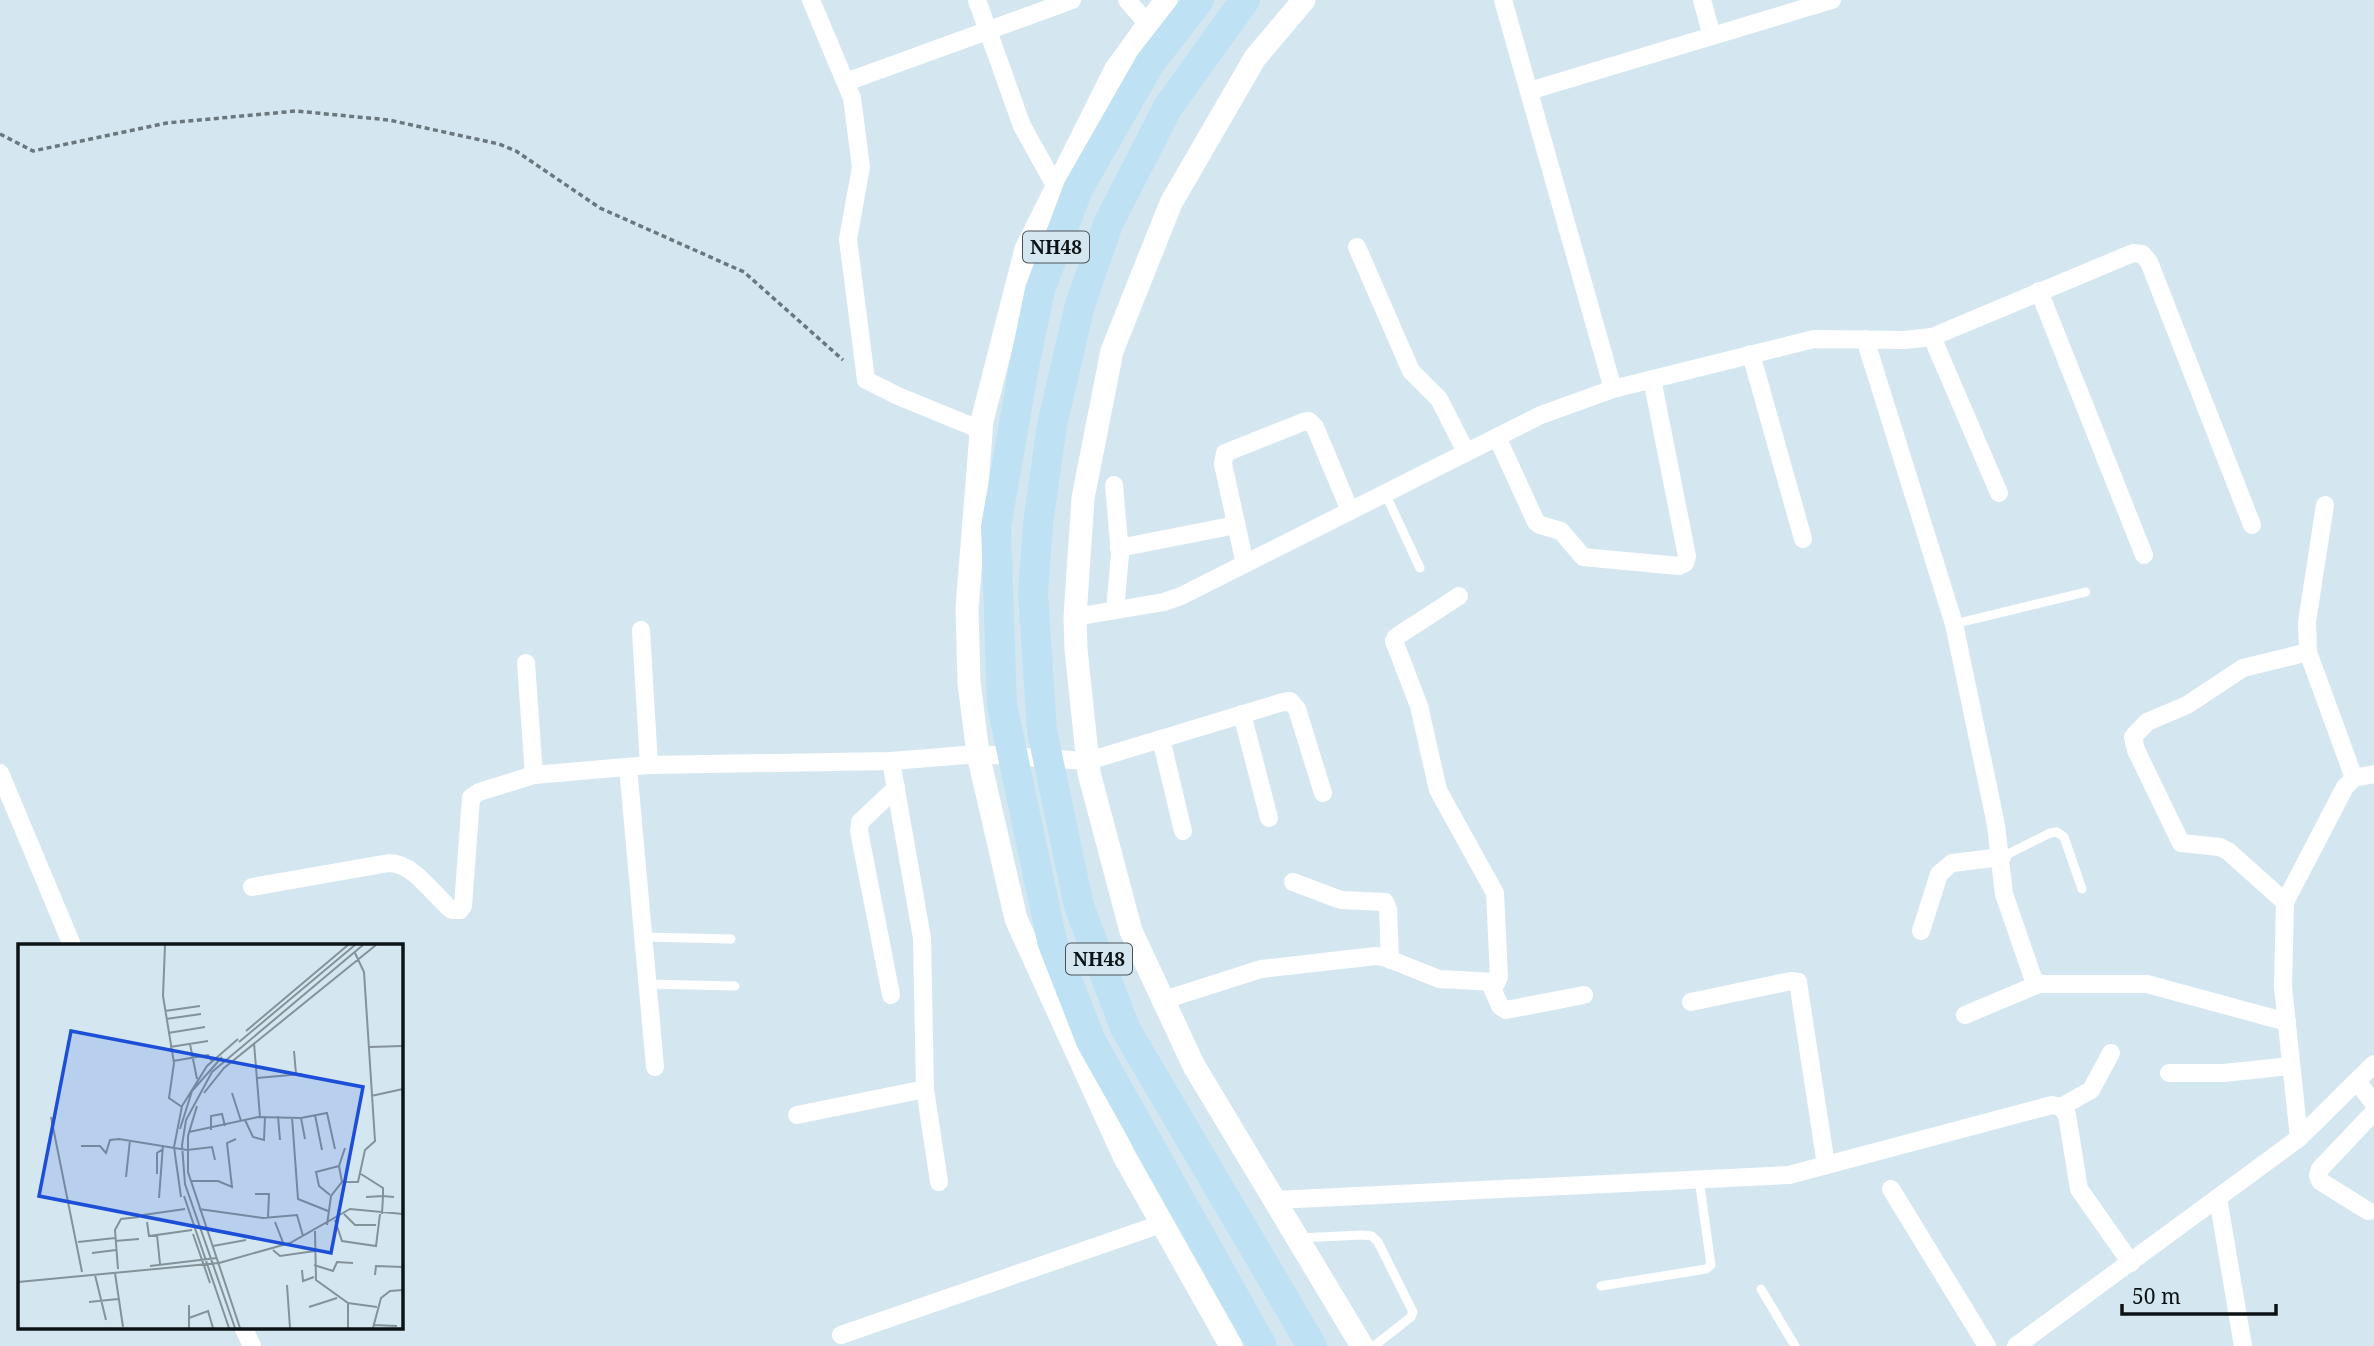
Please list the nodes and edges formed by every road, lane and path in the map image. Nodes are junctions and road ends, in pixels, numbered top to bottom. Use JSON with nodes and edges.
{"nodes":[{"id":1,"x":811,"y":0,"type":"edge"},
{"id":2,"x":977,"y":0,"type":"edge"},
{"id":3,"x":1072,"y":0,"type":"edge"},
{"id":4,"x":1127,"y":0,"type":"edge"},
{"id":5,"x":1166,"y":0,"type":"edge"},
{"id":6,"x":1199,"y":0,"type":"edge"},
{"id":7,"x":1245,"y":0,"type":"edge"},
{"id":8,"x":1304,"y":0,"type":"edge"},
{"id":9,"x":1503,"y":0,"type":"edge"},
{"id":10,"x":1702,"y":0,"type":"edge"},
{"id":11,"x":1830,"y":0,"type":"edge"},
{"id":12,"x":1147,"y":23,"type":"junction"},
{"id":13,"x":987,"y":31,"type":"junction"},
{"id":14,"x":1712,"y":36,"type":"junction"},
{"id":15,"x":846,"y":82,"type":"junction"},
{"id":16,"x":1529,"y":92,"type":"junction"},
{"id":17,"x":0,"y":134,"type":"edge"},
{"id":18,"x":1056,"y":187,"type":"junction"},
{"id":19,"x":1357,"y":247,"type":"dead end"},
{"id":20,"x":2039,"y":291,"type":"junction"},
{"id":21,"x":1932,"y":337,"type":"junction"},
{"id":22,"x":1866,"y":339,"type":"junction"},
{"id":23,"x":1751,"y":354,"type":"junction"},
{"id":24,"x":1652,"y":379,"type":"junction"},
{"id":25,"x":866,"y":380,"type":"junction"},
{"id":26,"x":1612,"y":389,"type":"junction"},
{"id":27,"x":981,"y":430,"type":"junction"},
{"id":28,"x":1497,"y":437,"type":"junction"},
{"id":29,"x":1466,"y":452,"type":"junction"},
{"id":30,"x":1114,"y":485,"type":"dead end"},
{"id":31,"x":1385,"y":493,"type":"junction"},
{"id":32,"x":1999,"y":493,"type":"dead end"},
{"id":33,"x":2325,"y":505,"type":"dead end"},
{"id":34,"x":1350,"y":511,"type":"junction"},
{"id":35,"x":1236,"y":525,"type":"junction"},
{"id":36,"x":2252,"y":526,"type":"dead end"},
{"id":37,"x":1802,"y":539,"type":"dead end"},
{"id":38,"x":1119,"y":548,"type":"junction"},
{"id":39,"x":2144,"y":555,"type":"dead end"},
{"id":40,"x":1245,"y":564,"type":"junction"},
{"id":41,"x":1420,"y":568,"type":"dead end"},
{"id":42,"x":2086,"y":592,"type":"dead end"},
{"id":43,"x":1459,"y":596,"type":"dead end"},
{"id":44,"x":1115,"y":610,"type":"junction"},
{"id":45,"x":1075,"y":617,"type":"junction"},
{"id":46,"x":1954,"y":624,"type":"junction"},
{"id":47,"x":641,"y":630,"type":"dead end"},
{"id":48,"x":2308,"y":652,"type":"junction"},
{"id":49,"x":526,"y":663,"type":"dead end"},
{"id":50,"x":1241,"y":714,"type":"junction"},
{"id":51,"x":1161,"y":738,"type":"junction"},
{"id":52,"x":977,"y":746,"type":"junction"},
{"id":53,"x":1087,"y":753,"type":"junction"},
{"id":54,"x":891,"y":761,"type":"junction"},
{"id":55,"x":649,"y":765,"type":"junction"},
{"id":56,"x":628,"y":766,"type":"junction"},
{"id":57,"x":0,"y":773,"type":"edge"},
{"id":58,"x":2374,"y":774,"type":"edge"},
{"id":59,"x":534,"y":775,"type":"junction"},
{"id":60,"x":2354,"y":778,"type":"junction"},
{"id":61,"x":896,"y":788,"type":"junction"},
{"id":62,"x":1323,"y":793,"type":"dead end"},
{"id":63,"x":1269,"y":818,"type":"dead end"},
{"id":64,"x":1183,"y":831,"type":"dead end"},
{"id":65,"x":2002,"y":857,"type":"junction"},
{"id":66,"x":1293,"y":882,"type":"dead end"},
{"id":67,"x":252,"y":887,"type":"dead end"},
{"id":68,"x":2082,"y":889,"type":"dead end"},
{"id":69,"x":2285,"y":902,"type":"junction"},
{"id":70,"x":1921,"y":931,"type":"dead end"},
{"id":71,"x":644,"y":937,"type":"junction"},
{"id":72,"x":730,"y":939,"type":"dead end"},
{"id":73,"x":72,"y":944,"type":"edge"},
{"id":74,"x":1390,"y":960,"type":"junction"},
{"id":75,"x":1490,"y":983,"type":"junction"},
{"id":76,"x":648,"y":984,"type":"junction"},
{"id":77,"x":2039,"y":984,"type":"junction"},
{"id":78,"x":735,"y":986,"type":"dead end"},
{"id":79,"x":891,"y":995,"type":"dead end"},
{"id":80,"x":1584,"y":995,"type":"dead end"},
{"id":81,"x":1164,"y":1000,"type":"junction"},
{"id":82,"x":1691,"y":1002,"type":"dead end"},
{"id":83,"x":1965,"y":1016,"type":"dead end"},
{"id":84,"x":2287,"y":1022,"type":"junction"},
{"id":85,"x":2111,"y":1053,"type":"dead end"},
{"id":86,"x":2374,"y":1064,"type":"edge"},
{"id":87,"x":2291,"y":1066,"type":"junction"},
{"id":88,"x":655,"y":1067,"type":"dead end"},
{"id":89,"x":2169,"y":1073,"type":"dead end"},
{"id":90,"x":2357,"y":1081,"type":"junction"},
{"id":91,"x":925,"y":1088,"type":"junction"},
{"id":92,"x":2374,"y":1104,"type":"edge"},
{"id":93,"x":2061,"y":1107,"type":"junction"},
{"id":94,"x":2374,"y":1112,"type":"edge"},
{"id":95,"x":797,"y":1115,"type":"dead end"},
{"id":96,"x":2298,"y":1138,"type":"junction"},
{"id":97,"x":1826,"y":1165,"type":"junction"},
{"id":98,"x":1699,"y":1179,"type":"junction"},
{"id":99,"x":939,"y":1182,"type":"dead end"},
{"id":100,"x":1891,"y":1189,"type":"dead end"},
{"id":101,"x":2218,"y":1198,"type":"junction"},
{"id":102,"x":1276,"y":1200,"type":"junction"},
{"id":103,"x":2368,"y":1211,"type":"dead end"},
{"id":104,"x":1161,"y":1224,"type":"junction"},
{"id":105,"x":1298,"y":1238,"type":"junction"},
{"id":106,"x":2131,"y":1263,"type":"junction"},
{"id":107,"x":1601,"y":1286,"type":"dead end"},
{"id":108,"x":1761,"y":1289,"type":"dead end"},
{"id":109,"x":243,"y":1328,"type":"edge"},
{"id":110,"x":841,"y":1335,"type":"dead end"},
{"id":111,"x":252,"y":1346,"type":"edge"},
{"id":112,"x":1231,"y":1346,"type":"edge"},
{"id":113,"x":1262,"y":1346,"type":"edge"},
{"id":114,"x":1312,"y":1346,"type":"edge"},
{"id":115,"x":1362,"y":1346,"type":"edge"},
{"id":116,"x":1374,"y":1346,"type":"edge"},
{"id":117,"x":1795,"y":1346,"type":"edge"},
{"id":118,"x":1987,"y":1346,"type":"edge"},
{"id":119,"x":2016,"y":1346,"type":"edge"},
{"id":120,"x":2243,"y":1346,"type":"edge"}],
"edges":[{"from":1,"to":15,"type":"street"},
{"from":2,"to":13,"type":"street"},
{"from":3,"to":13,"type":"street"},
{"from":4,"to":12,"type":"street"},
{"from":5,"to":12,"type":"street"},
{"from":6,"to":113,"type":"highway","number":"NH48"},
{"from":7,"to":114,"type":"highway","number":"NH48"},
{"from":8,"to":45,"type":"street"},
{"from":9,"to":16,"type":"street"},
{"from":10,"to":14,"type":"street"},
{"from":11,"to":14,"type":"street"},
{"from":12,"to":18,"type":"street"},
{"from":13,"to":15,"type":"street"},
{"from":13,"to":18,"type":"street"},
{"from":14,"to":16,"type":"street"},
{"from":15,"to":25,"type":"street"},
{"from":16,"to":26,"type":"street"},
{"from":17,"to":25,"type":"path"},
{"from":18,"to":27,"type":"street"},
{"from":19,"to":29,"type":"street"},
{"from":20,"to":21,"type":"street"},
{"from":20,"to":36,"type":"street"},
{"from":20,"to":39,"type":"street"},
{"from":21,"to":22,"type":"street"},
{"from":21,"to":32,"type":"street"},
{"from":22,"to":23,"type":"street"},
{"from":22,"to":46,"type":"street"},
{"from":23,"to":24,"type":"street"},
{"from":23,"to":37,"type":"street"},
{"from":24,"to":26,"type":"street"},
{"from":24,"to":28,"type":"street"},
{"from":25,"to":27,"type":"street"},
{"from":26,"to":28,"type":"street"},
{"from":27,"to":52,"type":"street"},
{"from":28,"to":29,"type":"street"},
{"from":29,"to":31,"type":"street"},
{"from":30,"to":38,"type":"street"},
{"from":31,"to":34,"type":"street"},
{"from":31,"to":41,"type":"lane"},
{"from":33,"to":48,"type":"street"},
{"from":34,"to":35,"type":"street"},
{"from":34,"to":40,"type":"street"},
{"from":35,"to":38,"type":"street"},
{"from":35,"to":40,"type":"street"},
{"from":38,"to":44,"type":"street"},
{"from":40,"to":44,"type":"street"},
{"from":42,"to":46,"type":"lane"},
{"from":43,"to":75,"type":"street"},
{"from":44,"to":45,"type":"street"},
{"from":45,"to":53,"type":"street"},
{"from":46,"to":65,"type":"street"},
{"from":47,"to":55,"type":"street"},
{"from":48,"to":60,"type":"street"},
{"from":48,"to":69,"type":"street"},
{"from":49,"to":59,"type":"street"},
{"from":50,"to":51,"type":"street"},
{"from":50,"to":62,"type":"street"},
{"from":50,"to":63,"type":"street"},
{"from":51,"to":53,"type":"street"},
{"from":51,"to":64,"type":"street"},
{"from":52,"to":53,"type":"street"},
{"from":52,"to":54,"type":"street"},
{"from":52,"to":104,"type":"street"},
{"from":53,"to":81,"type":"street"},
{"from":54,"to":55,"type":"street"},
{"from":54,"to":61,"type":"street"},
{"from":55,"to":56,"type":"street"},
{"from":56,"to":59,"type":"street"},
{"from":56,"to":71,"type":"street"},
{"from":57,"to":73,"type":"street"},
{"from":58,"to":60,"type":"street"},
{"from":59,"to":67,"type":"street"},
{"from":60,"to":69,"type":"street"},
{"from":61,"to":79,"type":"street"},
{"from":61,"to":91,"type":"street"},
{"from":65,"to":68,"type":"lane"},
{"from":65,"to":70,"type":"street"},
{"from":65,"to":77,"type":"street"},
{"from":66,"to":74,"type":"street"},
{"from":69,"to":84,"type":"street"},
{"from":71,"to":72,"type":"lane"},
{"from":71,"to":76,"type":"street"},
{"from":74,"to":75,"type":"street"},
{"from":74,"to":81,"type":"street"},
{"from":75,"to":80,"type":"street"},
{"from":76,"to":78,"type":"lane"},
{"from":76,"to":88,"type":"street"},
{"from":77,"to":83,"type":"street"},
{"from":77,"to":84,"type":"street"},
{"from":81,"to":102,"type":"street"},
{"from":82,"to":97,"type":"street"},
{"from":84,"to":87,"type":"street"},
{"from":85,"to":93,"type":"street"},
{"from":86,"to":90,"type":"street"},
{"from":87,"to":89,"type":"street"},
{"from":87,"to":96,"type":"street"},
{"from":90,"to":92,"type":"street"},
{"from":90,"to":96,"type":"street"},
{"from":91,"to":95,"type":"street"},
{"from":91,"to":99,"type":"street"},
{"from":93,"to":97,"type":"street"},
{"from":93,"to":106,"type":"street"},
{"from":94,"to":103,"type":"street"},
{"from":96,"to":101,"type":"street"},
{"from":97,"to":98,"type":"street"},
{"from":98,"to":102,"type":"street"},
{"from":98,"to":107,"type":"lane"},
{"from":100,"to":118,"type":"street"},
{"from":101,"to":106,"type":"street"},
{"from":101,"to":120,"type":"street"},
{"from":102,"to":105,"type":"street"},
{"from":104,"to":110,"type":"street"},
{"from":104,"to":112,"type":"street"},
{"from":105,"to":115,"type":"street"},
{"from":105,"to":116,"type":"lane"},
{"from":106,"to":119,"type":"street"},
{"from":108,"to":117,"type":"lane"},
{"from":109,"to":111,"type":"street"}]}
